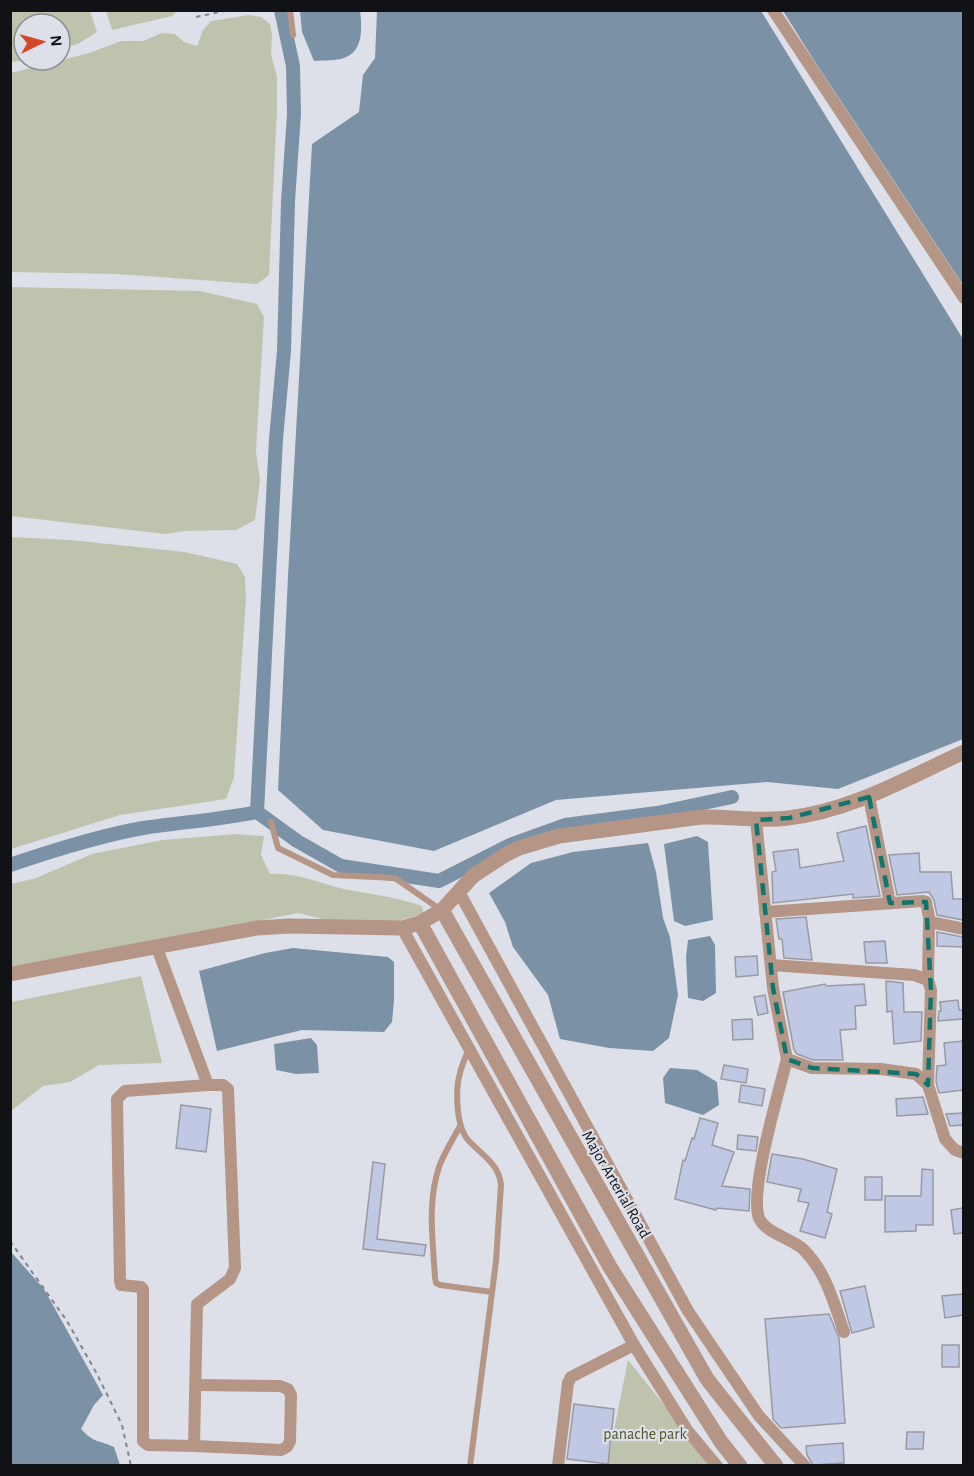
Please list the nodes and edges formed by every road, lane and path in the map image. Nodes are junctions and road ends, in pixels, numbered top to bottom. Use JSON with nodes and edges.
{"nodes":[{"id":1,"x":229,"y":10,"type":"edge"},
{"id":2,"x":290,"y":10,"type":"edge"},
{"id":3,"x":773,"y":10,"type":"edge"},
{"id":4,"x":196,"y":16,"type":"dead end"},
{"id":5,"x":293,"y":35,"type":"dead end"},
{"id":6,"x":963,"y":298,"type":"edge"},
{"id":7,"x":963,"y":752,"type":"edge"},
{"id":8,"x":868,"y":797,"type":"junction"},
{"id":9,"x":756,"y":820,"type":"junction"},
{"id":10,"x":271,"y":822,"type":"dead end"},
{"id":11,"x":459,"y":892,"type":"junction"},
{"id":12,"x":890,"y":903,"type":"junction"},
{"id":13,"x":442,"y":910,"type":"junction"},
{"id":14,"x":765,"y":912,"type":"junction"},
{"id":15,"x":929,"y":921,"type":"junction"},
{"id":16,"x":420,"y":923,"type":"junction"},
{"id":17,"x":402,"y":928,"type":"junction"},
{"id":18,"x":963,"y":929,"type":"edge"},
{"id":19,"x":157,"y":948,"type":"junction"},
{"id":20,"x":771,"y":965,"type":"junction"},
{"id":21,"x":10,"y":974,"type":"edge"},
{"id":22,"x":928,"y":980,"type":"junction"},
{"id":23,"x":468,"y":1050,"type":"junction"},
{"id":24,"x":787,"y":1059,"type":"junction"},
{"id":25,"x":208,"y":1085,"type":"junction"},
{"id":26,"x":928,"y":1085,"type":"junction"},
{"id":27,"x":460,"y":1126,"type":"junction"},
{"id":28,"x":963,"y":1153,"type":"edge"},
{"id":29,"x":10,"y":1240,"type":"edge"},
{"id":30,"x":492,"y":1292,"type":"junction"},
{"id":31,"x":844,"y":1332,"type":"dead end"},
{"id":32,"x":634,"y":1345,"type":"junction"},
{"id":33,"x":196,"y":1384,"type":"junction"},
{"id":34,"x":194,"y":1446,"type":"junction"},
{"id":35,"x":131,"y":1466,"type":"edge"},
{"id":36,"x":470,"y":1466,"type":"edge"},
{"id":37,"x":558,"y":1466,"type":"edge"},
{"id":38,"x":717,"y":1466,"type":"edge"},
{"id":39,"x":740,"y":1466,"type":"edge"},
{"id":40,"x":776,"y":1466,"type":"edge"},
{"id":41,"x":805,"y":1466,"type":"edge"}],
"edges":[{"from":1,"to":4,"type":"path"},
{"from":2,"to":5,"type":"lane"},
{"from":3,"to":6,"type":"street"},
{"from":7,"to":8,"type":"street"},
{"from":8,"to":9,"type":"street"},
{"from":8,"to":12,"type":"street"},
{"from":9,"to":11,"type":"street"},
{"from":9,"to":14,"type":"street"},
{"from":10,"to":13,"type":"lane"},
{"from":11,"to":13,"type":"street"},
{"from":11,"to":41,"type":"street"},
{"from":12,"to":14,"type":"street"},
{"from":12,"to":15,"type":"street"},
{"from":13,"to":16,"type":"street"},
{"from":13,"to":40,"type":"street","name":"Major Arterial Road"},
{"from":14,"to":20,"type":"street"},
{"from":15,"to":18,"type":"street"},
{"from":15,"to":22,"type":"street"},
{"from":16,"to":17,"type":"street"},
{"from":16,"to":39,"type":"street"},
{"from":17,"to":19,"type":"street"},
{"from":17,"to":23,"type":"street"},
{"from":19,"to":21,"type":"street"},
{"from":19,"to":25,"type":"street"},
{"from":20,"to":22,"type":"street"},
{"from":20,"to":24,"type":"street"},
{"from":22,"to":26,"type":"street"},
{"from":23,"to":27,"type":"lane"},
{"from":23,"to":32,"type":"street"},
{"from":24,"to":26,"type":"street"},
{"from":24,"to":31,"type":"street"},
{"from":25,"to":33,"type":"street"},
{"from":25,"to":34,"type":"street"},
{"from":26,"to":28,"type":"street"},
{"from":27,"to":30,"type":"lane"},
{"from":27,"to":30,"type":"lane"},
{"from":29,"to":35,"type":"path"},
{"from":30,"to":36,"type":"lane"},
{"from":32,"to":37,"type":"street"},
{"from":32,"to":38,"type":"street"},
{"from":33,"to":34,"type":"street"},
{"from":33,"to":34,"type":"street"}]}
